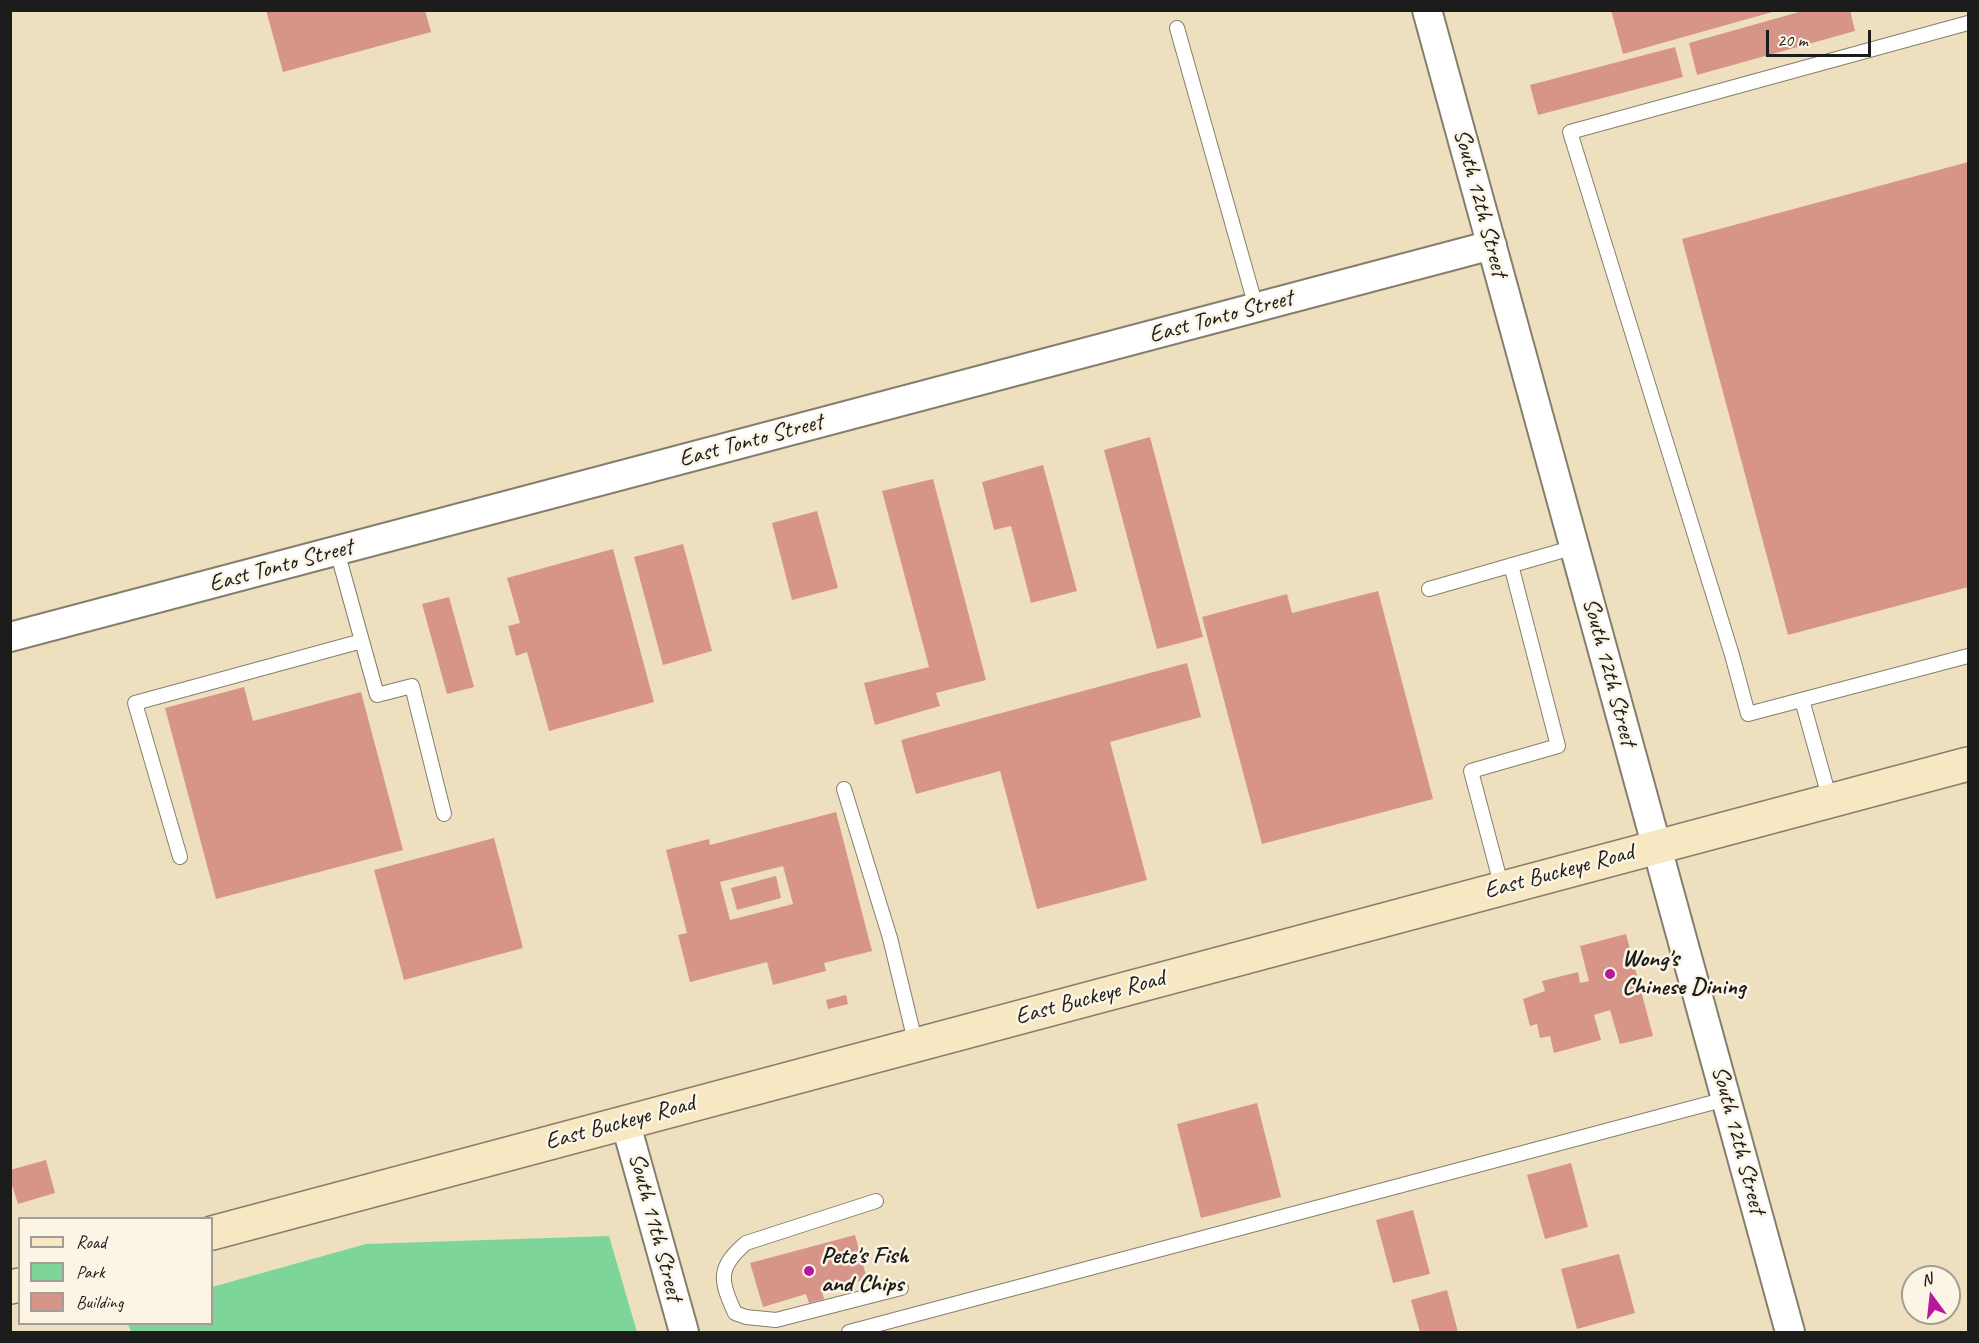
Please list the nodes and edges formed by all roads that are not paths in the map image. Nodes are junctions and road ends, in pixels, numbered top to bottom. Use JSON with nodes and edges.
{"nodes":[{"id":1,"x":1427,"y":10,"type":"edge"},
{"id":2,"x":1968,"y":23,"type":"edge"},
{"id":3,"x":1177,"y":28,"type":"dead end"},
{"id":4,"x":1492,"y":245,"type":"junction"},
{"id":5,"x":1256,"y":307,"type":"junction"},
{"id":6,"x":1575,"y":547,"type":"junction"},
{"id":7,"x":337,"y":551,"type":"junction"},
{"id":8,"x":1512,"y":565,"type":"junction"},
{"id":9,"x":1429,"y":589,"type":"dead end"},
{"id":10,"x":10,"y":638,"type":"edge"},
{"id":11,"x":362,"y":641,"type":"junction"},
{"id":12,"x":1968,"y":656,"type":"edge"},
{"id":13,"x":1802,"y":700,"type":"junction"},
{"id":14,"x":1968,"y":764,"type":"edge"},
{"id":15,"x":844,"y":789,"type":"dead end"},
{"id":16,"x":1830,"y":800,"type":"junction"},
{"id":17,"x":444,"y":814,"type":"dead end"},
{"id":18,"x":1657,"y":846,"type":"junction"},
{"id":19,"x":180,"y":857,"type":"dead end"},
{"id":20,"x":1502,"y":888,"type":"junction"},
{"id":21,"x":916,"y":1045,"type":"junction"},
{"id":22,"x":1726,"y":1099,"type":"junction"},
{"id":23,"x":625,"y":1121,"type":"junction"},
{"id":24,"x":876,"y":1201,"type":"dead end"},
{"id":25,"x":213,"y":1233,"type":"edge"},
{"id":26,"x":901,"y":1288,"type":"dead end"},
{"id":27,"x":684,"y":1332,"type":"edge"},
{"id":28,"x":849,"y":1332,"type":"edge"},
{"id":29,"x":1790,"y":1332,"type":"edge"}],
"edges":[{"from":1,"to":4,"type":"street","name":"South 12th Street"},
{"from":2,"to":13,"type":"lane"},
{"from":3,"to":5,"type":"lane"},
{"from":4,"to":5,"type":"street","name":"East Tonto Street"},
{"from":4,"to":6,"type":"street","name":"South 12th Street"},
{"from":5,"to":7,"type":"street","name":"East Tonto Street"},
{"from":6,"to":8,"type":"lane"},
{"from":6,"to":18,"type":"street","name":"South 12th Street"},
{"from":7,"to":10,"type":"street","name":"East Tonto Street"},
{"from":7,"to":11,"type":"lane"},
{"from":8,"to":9,"type":"lane"},
{"from":8,"to":20,"type":"lane"},
{"from":11,"to":17,"type":"lane"},
{"from":11,"to":19,"type":"lane"},
{"from":12,"to":13,"type":"lane"},
{"from":13,"to":16,"type":"lane"},
{"from":14,"to":16,"type":"main road","name":"East Buckeye Road"},
{"from":15,"to":21,"type":"lane"},
{"from":16,"to":18,"type":"main road","name":"East Buckeye Road"},
{"from":18,"to":20,"type":"main road","name":"East Buckeye Road"},
{"from":18,"to":22,"type":"street","name":"South 12th Street"},
{"from":20,"to":21,"type":"main road","name":"East Buckeye Road"},
{"from":21,"to":23,"type":"main road","name":"East Buckeye Road"},
{"from":22,"to":28,"type":"lane"},
{"from":22,"to":29,"type":"street","name":"South 12th Street"},
{"from":23,"to":25,"type":"main road","name":"East Buckeye Road"},
{"from":23,"to":27,"type":"street","name":"South 11th Street"},
{"from":24,"to":26,"type":"lane"}]}
